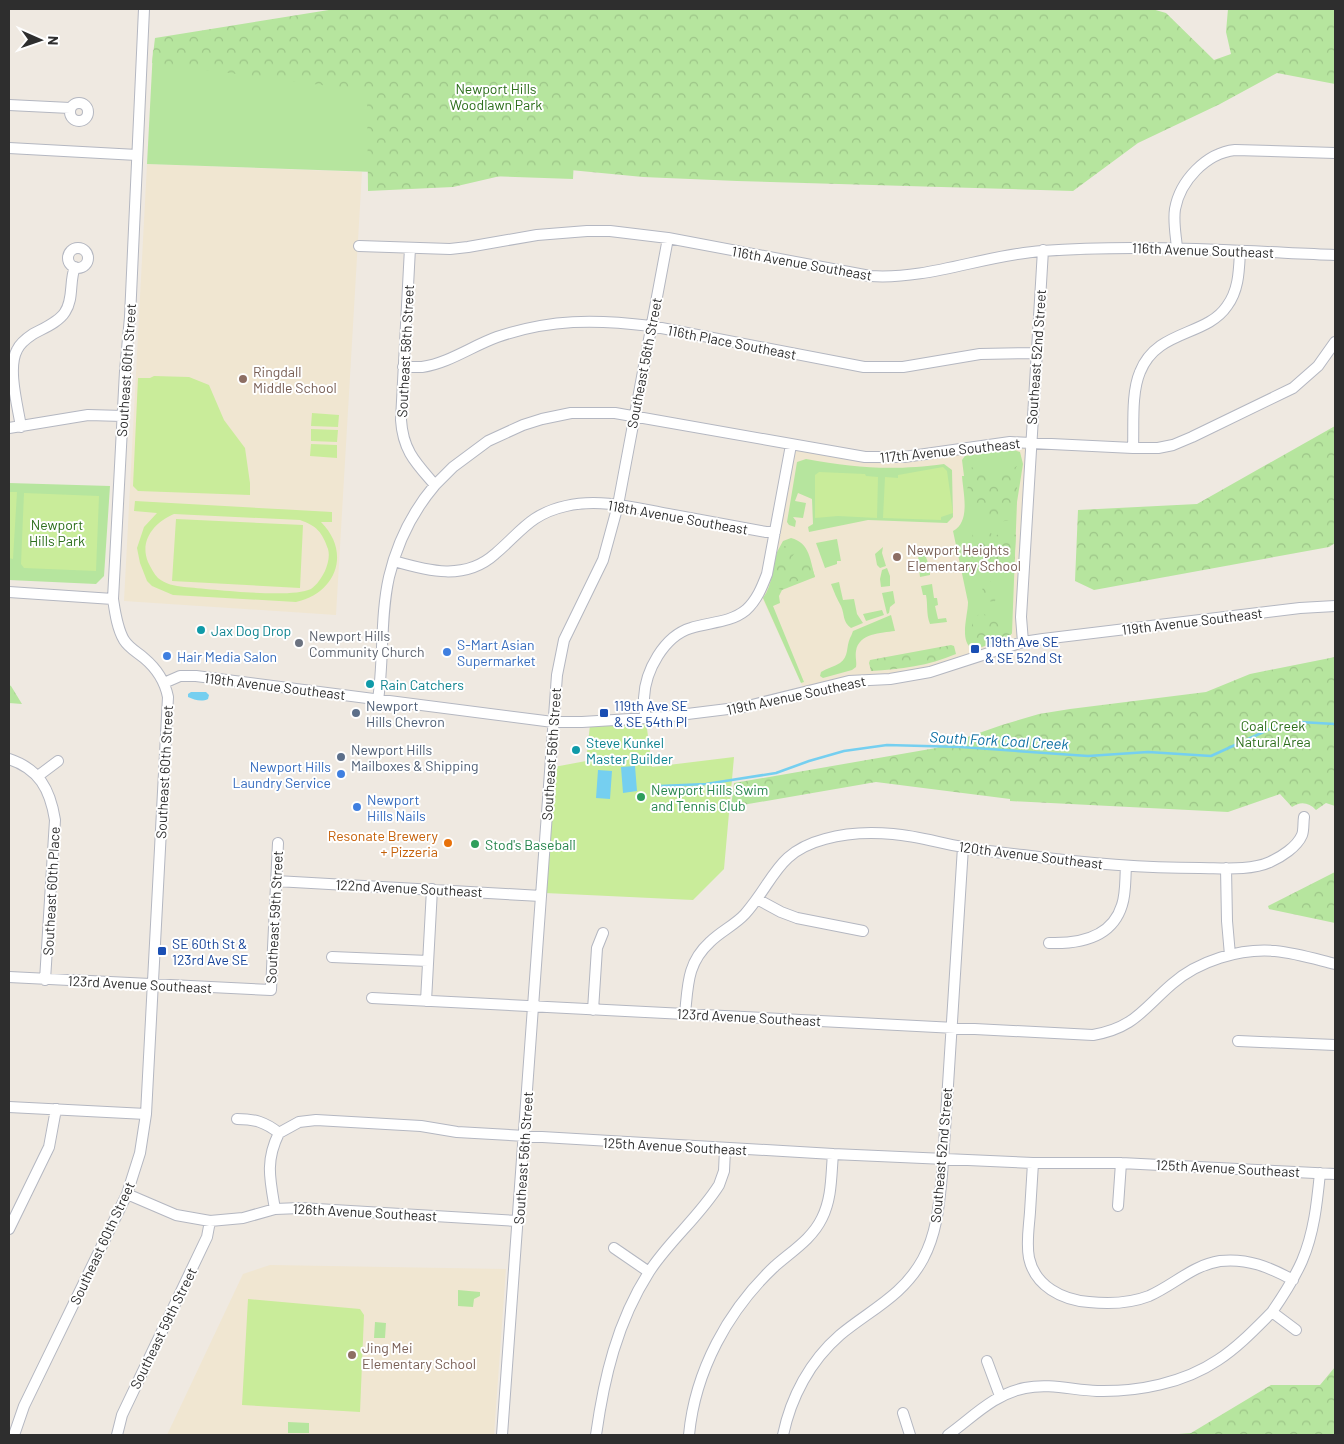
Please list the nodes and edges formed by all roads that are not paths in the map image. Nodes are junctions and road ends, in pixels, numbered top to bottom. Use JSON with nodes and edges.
{"nodes":[{"id":1,"x":144,"y":9,"type":"edge"},
{"id":2,"x":9,"y":105,"type":"edge"},
{"id":3,"x":70,"y":108,"type":"dead end"},
{"id":4,"x":9,"y":148,"type":"edge"},
{"id":5,"x":1335,"y":152,"type":"edge"},
{"id":6,"x":137,"y":154,"type":"junction"},
{"id":7,"x":668,"y":238,"type":"junction"},
{"id":8,"x":359,"y":246,"type":"dead end"},
{"id":9,"x":410,"y":248,"type":"junction"},
{"id":10,"x":1177,"y":248,"type":"junction"},
{"id":11,"x":1043,"y":250,"type":"junction"},
{"id":12,"x":1240,"y":251,"type":"junction"},
{"id":13,"x":1335,"y":255,"type":"edge"},
{"id":14,"x":75,"y":267,"type":"dead end"},
{"id":15,"x":651,"y":326,"type":"junction"},
{"id":16,"x":1335,"y":342,"type":"edge"},
{"id":17,"x":1037,"y":353,"type":"junction"},
{"id":18,"x":403,"y":367,"type":"junction"},
{"id":19,"x":123,"y":416,"type":"junction"},
{"id":20,"x":634,"y":416,"type":"junction"},
{"id":21,"x":21,"y":427,"type":"junction"},
{"id":22,"x":9,"y":428,"type":"edge"},
{"id":23,"x":1031,"y":443,"type":"junction"},
{"id":24,"x":791,"y":444,"type":"junction"},
{"id":25,"x":1133,"y":448,"type":"junction"},
{"id":26,"x":436,"y":485,"type":"junction"},
{"id":27,"x":618,"y":504,"type":"junction"},
{"id":28,"x":775,"y":532,"type":"junction"},
{"id":29,"x":394,"y":561,"type":"junction"},
{"id":30,"x":9,"y":592,"type":"edge"},
{"id":31,"x":113,"y":599,"type":"junction"},
{"id":32,"x":1335,"y":606,"type":"edge"},
{"id":33,"x":1023,"y":642,"type":"junction"},
{"id":34,"x":164,"y":683,"type":"junction"},
{"id":35,"x":378,"y":700,"type":"junction"},
{"id":36,"x":645,"y":718,"type":"junction"},
{"id":37,"x":553,"y":722,"type":"junction"},
{"id":38,"x":9,"y":759,"type":"edge"},
{"id":39,"x":58,"y":761,"type":"dead end"},
{"id":40,"x":38,"y":776,"type":"junction"},
{"id":41,"x":1304,"y":817,"type":"dead end"},
{"id":42,"x":278,"y":843,"type":"dead end"},
{"id":43,"x":963,"y":847,"type":"junction"},
{"id":44,"x":1126,"y":867,"type":"junction"},
{"id":45,"x":1226,"y":868,"type":"junction"},
{"id":46,"x":276,"y":881,"type":"junction"},
{"id":47,"x":432,"y":889,"type":"junction"},
{"id":48,"x":541,"y":896,"type":"junction"},
{"id":49,"x":757,"y":899,"type":"junction"},
{"id":50,"x":863,"y":931,"type":"dead end"},
{"id":51,"x":603,"y":933,"type":"dead end"},
{"id":52,"x":1049,"y":943,"type":"dead end"},
{"id":53,"x":1230,"y":955,"type":"junction"},
{"id":54,"x":332,"y":957,"type":"dead end"},
{"id":55,"x":428,"y":961,"type":"junction"},
{"id":56,"x":1335,"y":964,"type":"edge"},
{"id":57,"x":9,"y":977,"type":"edge"},
{"id":58,"x":45,"y":980,"type":"junction"},
{"id":59,"x":153,"y":985,"type":"junction"},
{"id":60,"x":271,"y":990,"type":"joint"},
{"id":61,"x":372,"y":998,"type":"dead end"},
{"id":62,"x":426,"y":1001,"type":"junction"},
{"id":63,"x":533,"y":1007,"type":"junction"},
{"id":64,"x":593,"y":1010,"type":"junction"},
{"id":65,"x":684,"y":1014,"type":"junction"},
{"id":66,"x":951,"y":1027,"type":"junction"},
{"id":67,"x":1238,"y":1041,"type":"dead end"},
{"id":68,"x":1335,"y":1043,"type":"edge"},
{"id":69,"x":9,"y":1107,"type":"edge"},
{"id":70,"x":56,"y":1109,"type":"junction"},
{"id":71,"x":146,"y":1114,"type":"junction"},
{"id":72,"x":237,"y":1119,"type":"dead end"},
{"id":73,"x":279,"y":1133,"type":"junction"},
{"id":74,"x":524,"y":1136,"type":"junction"},
{"id":75,"x":726,"y":1149,"type":"junction"},
{"id":76,"x":833,"y":1154,"type":"junction"},
{"id":77,"x":943,"y":1159,"type":"junction"},
{"id":78,"x":1033,"y":1163,"type":"junction"},
{"id":79,"x":1121,"y":1163,"type":"junction"},
{"id":80,"x":1320,"y":1173,"type":"junction"},
{"id":81,"x":1335,"y":1174,"type":"edge"},
{"id":82,"x":127,"y":1194,"type":"junction"},
{"id":83,"x":1118,"y":1206,"type":"dead end"},
{"id":84,"x":274,"y":1209,"type":"junction"},
{"id":85,"x":13,"y":1211,"type":"edge"},
{"id":86,"x":518,"y":1220,"type":"junction"},
{"id":87,"x":210,"y":1221,"type":"junction"},
{"id":88,"x":9,"y":1229,"type":"edge"},
{"id":89,"x":614,"y":1248,"type":"dead end"},
{"id":90,"x":649,"y":1272,"type":"junction"},
{"id":91,"x":1293,"y":1280,"type":"junction"},
{"id":92,"x":1272,"y":1312,"type":"junction"},
{"id":93,"x":1296,"y":1330,"type":"dead end"},
{"id":94,"x":987,"y":1361,"type":"dead end"},
{"id":95,"x":1000,"y":1396,"type":"junction"},
{"id":96,"x":903,"y":1412,"type":"dead end"},
{"id":97,"x":14,"y":1435,"type":"edge"},
{"id":98,"x":117,"y":1435,"type":"edge"},
{"id":99,"x":502,"y":1435,"type":"edge"},
{"id":100,"x":596,"y":1435,"type":"edge"},
{"id":101,"x":689,"y":1435,"type":"edge"},
{"id":102,"x":783,"y":1435,"type":"edge"},
{"id":103,"x":910,"y":1435,"type":"edge"},
{"id":104,"x":948,"y":1435,"type":"edge"}],
"edges":[{"from":1,"to":6,"type":"street","name":"Southeast 60th Street"},
{"from":2,"to":3,"type":"street"},
{"from":4,"to":6,"type":"street"},
{"from":5,"to":10,"type":"street"},
{"from":6,"to":19,"type":"street","name":"Southeast 60th Street"},
{"from":7,"to":9,"type":"street","name":"116th Avenue Southeast"},
{"from":7,"to":11,"type":"street","name":"116th Avenue Southeast"},
{"from":7,"to":15,"type":"street","name":"Southeast 56th Street"},
{"from":8,"to":9,"type":"street","name":"116th Avenue Southeast"},
{"from":9,"to":18,"type":"street","name":"Southeast 58th Street"},
{"from":10,"to":11,"type":"street","name":"116th Avenue Southeast"},
{"from":10,"to":12,"type":"street","name":"116th Avenue Southeast"},
{"from":11,"to":17,"type":"street","name":"Southeast 52nd Street"},
{"from":12,"to":13,"type":"street","name":"116th Avenue Southeast"},
{"from":12,"to":25,"type":"street"},
{"from":14,"to":21,"type":"street"},
{"from":15,"to":17,"type":"street","name":"116th Place Southeast"},
{"from":15,"to":18,"type":"street","name":"116th Place Southeast"},
{"from":15,"to":20,"type":"street","name":"Southeast 56th Street"},
{"from":16,"to":25,"type":"street","name":"117th Avenue Southeast"},
{"from":17,"to":23,"type":"street","name":"Southeast 52nd Street"},
{"from":18,"to":26,"type":"street","name":"Southeast 58th Street"},
{"from":19,"to":21,"type":"street"},
{"from":19,"to":31,"type":"street","name":"Southeast 60th Street"},
{"from":20,"to":24,"type":"street","name":"117th Avenue Southeast"},
{"from":20,"to":26,"type":"street","name":"117th Avenue Southeast"},
{"from":20,"to":27,"type":"street","name":"Southeast 56th Street"},
{"from":21,"to":22,"type":"street"},
{"from":23,"to":24,"type":"street","name":"117th Avenue Southeast"},
{"from":23,"to":25,"type":"street","name":"117th Avenue Southeast"},
{"from":23,"to":33,"type":"street","name":"Southeast 52nd Street"},
{"from":24,"to":28,"type":"street"},
{"from":26,"to":29,"type":"street"},
{"from":27,"to":28,"type":"street","name":"118th Avenue Southeast"},
{"from":27,"to":29,"type":"street","name":"118th Avenue Southeast"},
{"from":27,"to":37,"type":"street","name":"Southeast 56th Street"},
{"from":28,"to":36,"type":"street"},
{"from":29,"to":35,"type":"street"},
{"from":30,"to":31,"type":"street"},
{"from":31,"to":34,"type":"street","name":"Southeast 60th Street"},
{"from":32,"to":33,"type":"street","name":"119th Avenue Southeast"},
{"from":33,"to":36,"type":"street","name":"119th Avenue Southeast"},
{"from":34,"to":35,"type":"street","name":"119th Avenue Southeast"},
{"from":34,"to":59,"type":"street","name":"Southeast 60th Street"},
{"from":35,"to":37,"type":"street","name":"119th Avenue Southeast"},
{"from":36,"to":37,"type":"street","name":"119th Avenue Southeast"},
{"from":37,"to":48,"type":"street","name":"Southeast 56th Street"},
{"from":38,"to":40,"type":"street"},
{"from":39,"to":40,"type":"street"},
{"from":40,"to":58,"type":"street","name":"Southeast 60th Place"},
{"from":41,"to":45,"type":"street","name":"120th Avenue Southeast"},
{"from":42,"to":46,"type":"street","name":"Southeast 59th Street"},
{"from":43,"to":44,"type":"street","name":"120th Avenue Southeast"},
{"from":43,"to":49,"type":"street","name":"120th Avenue Southeast"},
{"from":43,"to":66,"type":"street","name":"Southeast 52nd Street"},
{"from":44,"to":45,"type":"street","name":"120th Avenue Southeast"},
{"from":44,"to":52,"type":"street"},
{"from":45,"to":53,"type":"street"},
{"from":46,"to":47,"type":"street","name":"122nd Avenue Southeast"},
{"from":46,"to":60,"type":"street","name":"Southeast 59th Street"},
{"from":47,"to":48,"type":"street","name":"122nd Avenue Southeast"},
{"from":47,"to":55,"type":"street"},
{"from":48,"to":63,"type":"street","name":"Southeast 56th Street"},
{"from":49,"to":50,"type":"street"},
{"from":49,"to":65,"type":"street","name":"120th Avenue Southeast"},
{"from":51,"to":64,"type":"street"},
{"from":53,"to":56,"type":"street"},
{"from":53,"to":66,"type":"street","name":"123rd Avenue Southeast"},
{"from":54,"to":55,"type":"street"},
{"from":55,"to":62,"type":"street"},
{"from":57,"to":58,"type":"street","name":"123rd Avenue Southeast"},
{"from":58,"to":59,"type":"street","name":"123rd Avenue Southeast"},
{"from":59,"to":60,"type":"street","name":"123rd Avenue Southeast"},
{"from":59,"to":71,"type":"street","name":"Southeast 60th Street"},
{"from":61,"to":62,"type":"street","name":"123rd Avenue Southeast"},
{"from":62,"to":63,"type":"street","name":"123rd Avenue Southeast"},
{"from":63,"to":64,"type":"street","name":"123rd Avenue Southeast"},
{"from":63,"to":74,"type":"street","name":"Southeast 56th Street"},
{"from":64,"to":65,"type":"street","name":"123rd Avenue Southeast"},
{"from":65,"to":66,"type":"street","name":"123rd Avenue Southeast"},
{"from":66,"to":77,"type":"street","name":"Southeast 52nd Street"},
{"from":67,"to":68,"type":"street"},
{"from":69,"to":70,"type":"street"},
{"from":70,"to":71,"type":"street"},
{"from":70,"to":85,"type":"street"},
{"from":71,"to":82,"type":"street","name":"Southeast 60th Street"},
{"from":72,"to":73,"type":"street"},
{"from":73,"to":74,"type":"street","name":"125th Avenue Southeast"},
{"from":73,"to":84,"type":"street"},
{"from":74,"to":75,"type":"street","name":"125th Avenue Southeast"},
{"from":74,"to":86,"type":"street","name":"Southeast 56th Street"},
{"from":75,"to":76,"type":"street","name":"125th Avenue Southeast"},
{"from":75,"to":90,"type":"street"},
{"from":76,"to":77,"type":"street","name":"125th Avenue Southeast"},
{"from":76,"to":101,"type":"street"},
{"from":77,"to":78,"type":"street","name":"125th Avenue Southeast"},
{"from":77,"to":102,"type":"street","name":"Southeast 52nd Street"},
{"from":78,"to":79,"type":"street","name":"125th Avenue Southeast"},
{"from":78,"to":91,"type":"street"},
{"from":79,"to":80,"type":"street","name":"125th Avenue Southeast"},
{"from":79,"to":83,"type":"street"},
{"from":80,"to":81,"type":"street","name":"125th Avenue Southeast"},
{"from":80,"to":91,"type":"street"},
{"from":82,"to":87,"type":"street","name":"126th Avenue Southeast"},
{"from":82,"to":97,"type":"street","name":"Southeast 60th Street"},
{"from":84,"to":86,"type":"street","name":"126th Avenue Southeast"},
{"from":84,"to":87,"type":"street","name":"126th Avenue Southeast"},
{"from":85,"to":88,"type":"street"},
{"from":86,"to":99,"type":"street","name":"Southeast 56th Street"},
{"from":87,"to":98,"type":"street","name":"Southeast 59th Street"},
{"from":89,"to":90,"type":"street"},
{"from":90,"to":100,"type":"street"},
{"from":91,"to":92,"type":"street"},
{"from":92,"to":93,"type":"street"},
{"from":92,"to":95,"type":"street"},
{"from":94,"to":95,"type":"street"},
{"from":95,"to":104,"type":"street"},
{"from":96,"to":103,"type":"street"}]}
